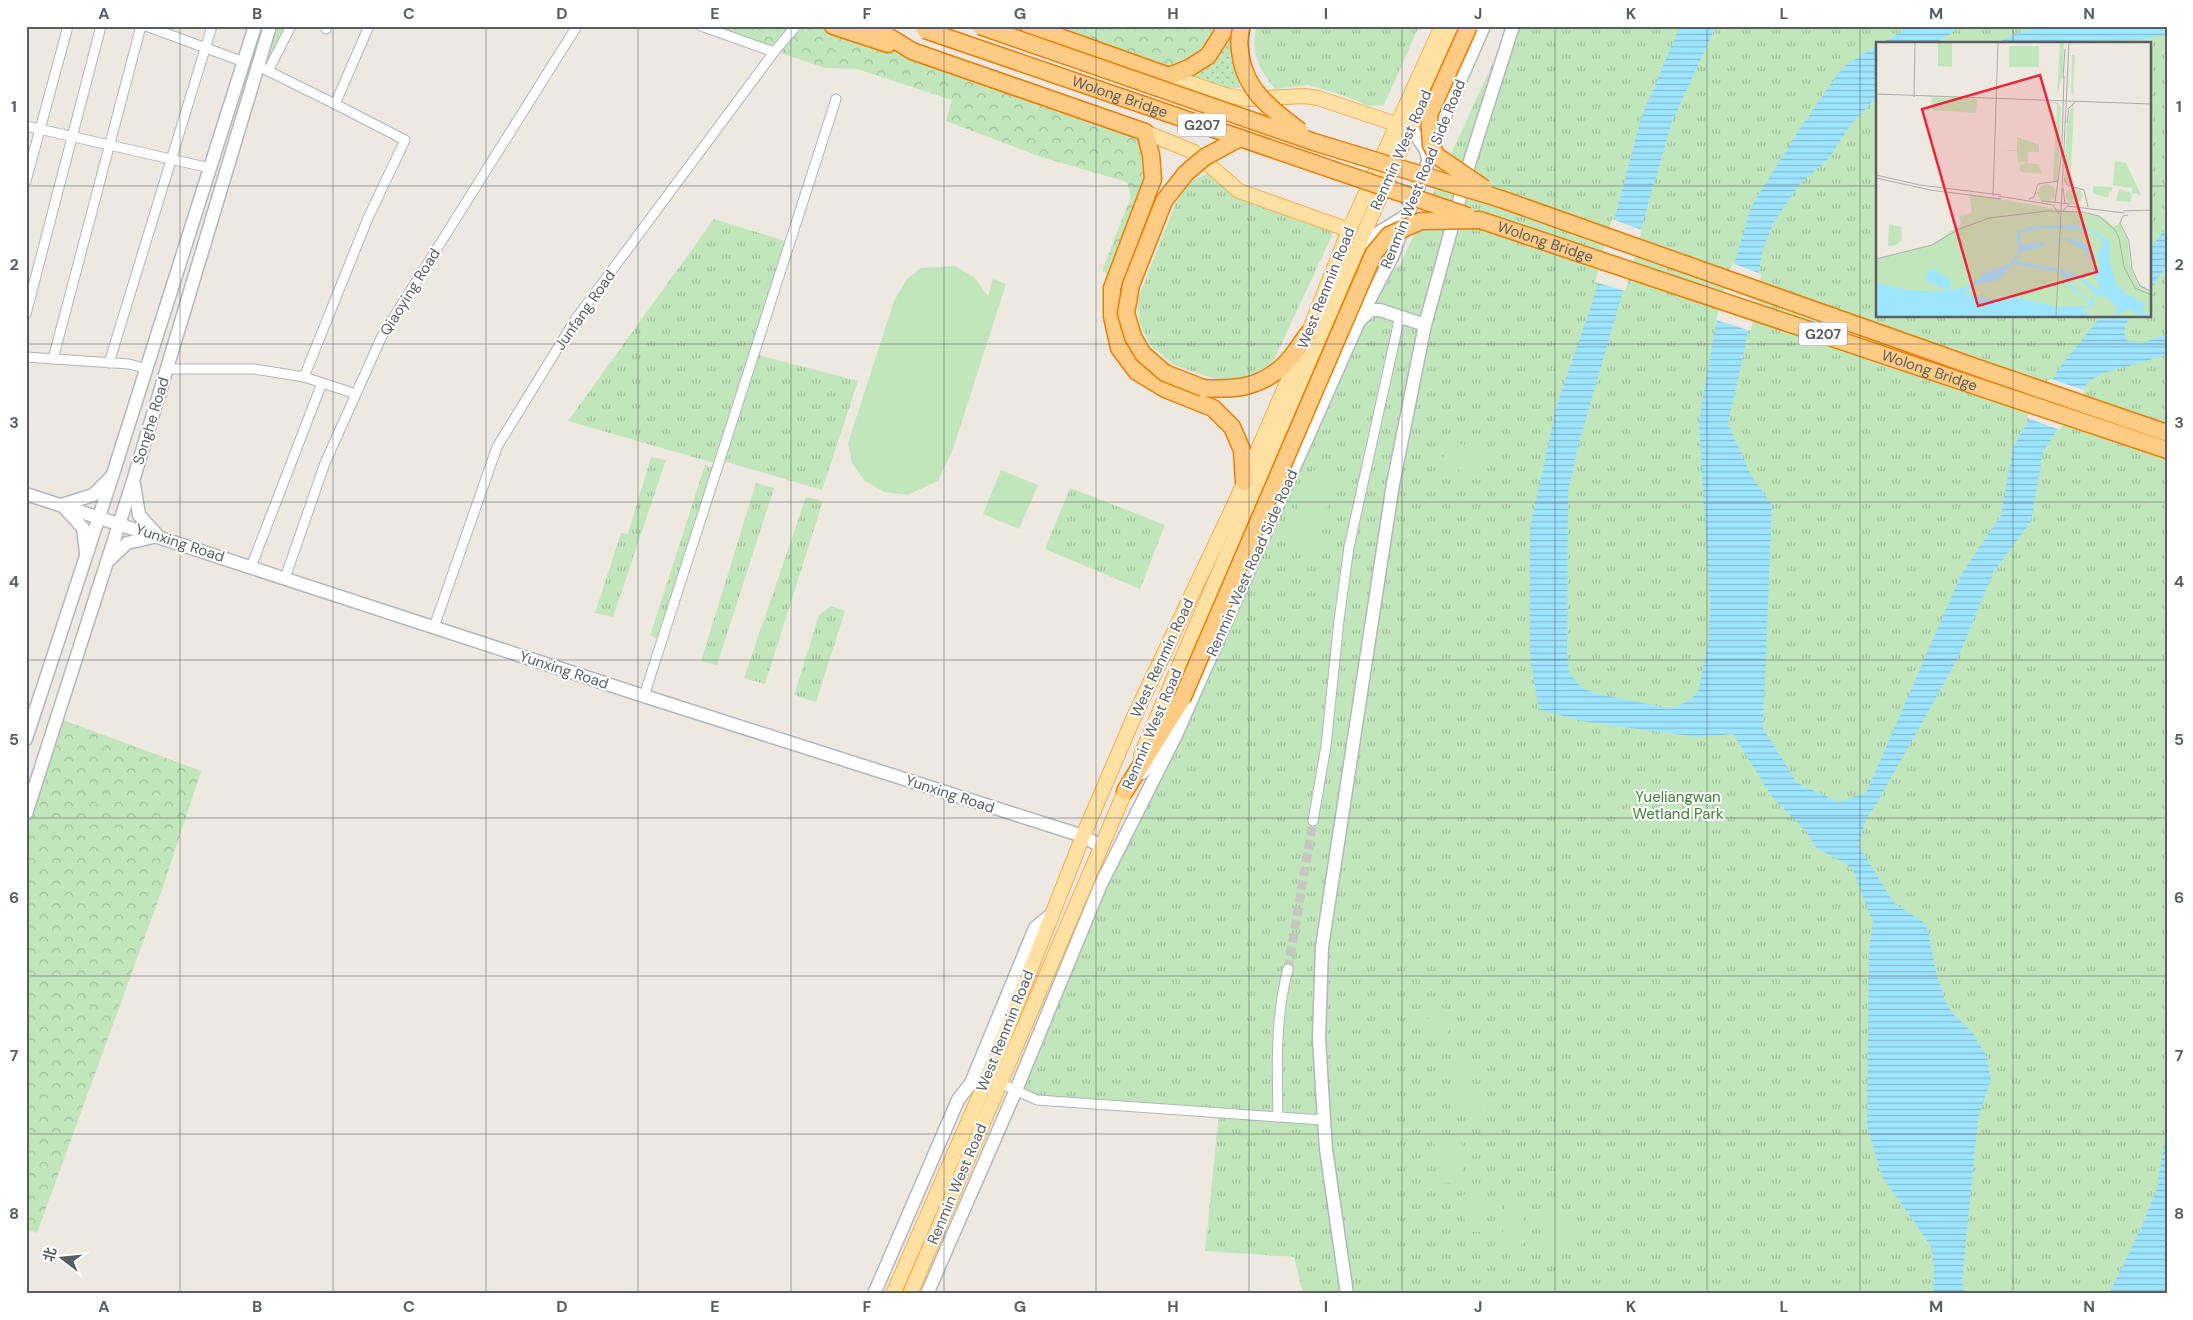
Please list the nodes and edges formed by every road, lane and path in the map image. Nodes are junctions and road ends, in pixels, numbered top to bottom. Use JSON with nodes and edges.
{"nodes":[{"id":1,"x":68,"y":26,"type":"edge"},
{"id":2,"x":101,"y":26,"type":"edge"},
{"id":3,"x":141,"y":26,"type":"edge"},
{"id":4,"x":146,"y":26,"type":"edge"},
{"id":5,"x":212,"y":26,"type":"edge"},
{"id":6,"x":255,"y":26,"type":"edge"},
{"id":7,"x":270,"y":26,"type":"edge"},
{"id":8,"x":291,"y":26,"type":"edge"},
{"id":9,"x":369,"y":26,"type":"edge"},
{"id":10,"x":577,"y":26,"type":"edge"},
{"id":11,"x":701,"y":26,"type":"edge"},
{"id":12,"x":796,"y":26,"type":"edge"},
{"id":13,"x":833,"y":26,"type":"edge"},
{"id":14,"x":872,"y":26,"type":"edge"},
{"id":15,"x":980,"y":26,"type":"edge"},
{"id":16,"x":1029,"y":26,"type":"edge"},
{"id":17,"x":1227,"y":26,"type":"edge"},
{"id":18,"x":1242,"y":26,"type":"edge"},
{"id":19,"x":1442,"y":26,"type":"edge"},
{"id":20,"x":1455,"y":26,"type":"edge"},
{"id":21,"x":1468,"y":26,"type":"edge"},
{"id":22,"x":1484,"y":26,"type":"edge"},
{"id":23,"x":1513,"y":26,"type":"edge"},
{"id":24,"x":919,"y":28,"type":"edge"},
{"id":25,"x":205,"y":48,"type":"junction"},
{"id":26,"x":912,"y":51,"type":"junction"},
{"id":27,"x":774,"y":52,"type":"junction"},
{"id":28,"x":244,"y":62,"type":"junction"},
{"id":29,"x":263,"y":69,"type":"junction"},
{"id":30,"x":1169,"y":76,"type":"junction"},
{"id":31,"x":836,"y":99,"type":"dead end"},
{"id":32,"x":335,"y":104,"type":"junction"},
{"id":33,"x":1396,"y":124,"type":"junction"},
{"id":34,"x":26,"y":126,"type":"edge"},
{"id":35,"x":1411,"y":128,"type":"junction"},
{"id":36,"x":40,"y":129,"type":"junction"},
{"id":37,"x":1144,"y":132,"type":"junction"},
{"id":38,"x":73,"y":136,"type":"junction"},
{"id":39,"x":1240,"y":138,"type":"junction"},
{"id":40,"x":1314,"y":142,"type":"junction"},
{"id":41,"x":110,"y":144,"type":"junction"},
{"id":42,"x":172,"y":158,"type":"junction"},
{"id":43,"x":1428,"y":162,"type":"junction"},
{"id":44,"x":210,"y":168,"type":"junction"},
{"id":45,"x":26,"y":181,"type":"edge"},
{"id":46,"x":1501,"y":199,"type":"junction"},
{"id":47,"x":1409,"y":214,"type":"junction"},
{"id":48,"x":1480,"y":220,"type":"junction"},
{"id":49,"x":1349,"y":230,"type":"junction"},
{"id":50,"x":1360,"y":244,"type":"junction"},
{"id":51,"x":1380,"y":281,"type":"junction"},
{"id":52,"x":1380,"y":310,"type":"junction"},
{"id":53,"x":26,"y":314,"type":"edge"},
{"id":54,"x":1400,"y":316,"type":"junction"},
{"id":55,"x":1359,"y":321,"type":"junction"},
{"id":56,"x":1425,"y":325,"type":"junction"},
{"id":57,"x":1308,"y":334,"type":"junction"},
{"id":58,"x":26,"y":357,"type":"edge"},
{"id":59,"x":53,"y":359,"type":"junction"},
{"id":60,"x":109,"y":363,"type":"junction"},
{"id":61,"x":167,"y":368,"type":"junction"},
{"id":62,"x":147,"y":369,"type":"junction"},
{"id":63,"x":304,"y":377,"type":"junction"},
{"id":64,"x":322,"y":383,"type":"junction"},
{"id":65,"x":356,"y":394,"type":"junction"},
{"id":66,"x":2167,"y":433,"type":"edge"},
{"id":67,"x":2167,"y":450,"type":"edge"},
{"id":68,"x":113,"y":474,"type":"junction"},
{"id":69,"x":133,"y":481,"type":"junction"},
{"id":70,"x":1244,"y":482,"type":"junction"},
{"id":71,"x":26,"y":494,"type":"edge"},
{"id":72,"x":62,"y":505,"type":"junction"},
{"id":73,"x":100,"y":517,"type":"junction"},
{"id":74,"x":120,"y":523,"type":"junction"},
{"id":75,"x":158,"y":536,"type":"junction"},
{"id":76,"x":86,"y":558,"type":"junction"},
{"id":77,"x":107,"y":562,"type":"junction"},
{"id":78,"x":251,"y":567,"type":"junction"},
{"id":79,"x":285,"y":578,"type":"junction"},
{"id":80,"x":434,"y":627,"type":"junction"},
{"id":81,"x":644,"y":696,"type":"junction"},
{"id":82,"x":1176,"y":735,"type":"junction"},
{"id":83,"x":26,"y":739,"type":"edge"},
{"id":84,"x":1125,"y":791,"type":"junction"},
{"id":85,"x":26,"y":814,"type":"edge"},
{"id":86,"x":1313,"y":821,"type":"tunnel mouth"},
{"id":87,"x":1083,"y":836,"type":"junction"},
{"id":88,"x":1102,"y":847,"type":"junction"},
{"id":89,"x":1052,"y":914,"type":"junction"},
{"id":90,"x":1288,"y":969,"type":"tunnel mouth"},
{"id":91,"x":1000,"y":1083,"type":"junction"},
{"id":92,"x":1016,"y":1090,"type":"junction"},
{"id":93,"x":1278,"y":1117,"type":"junction"},
{"id":94,"x":1324,"y":1120,"type":"junction"},
{"id":95,"x":874,"y":1294,"type":"edge"},
{"id":96,"x":893,"y":1294,"type":"edge"},
{"id":97,"x":910,"y":1294,"type":"edge"},
{"id":98,"x":927,"y":1294,"type":"edge"},
{"id":99,"x":1347,"y":1294,"type":"edge"}],
"edges":[{"from":1,"to":36,"type":"street"},
{"from":2,"to":38,"type":"street"},
{"from":3,"to":41,"type":"street"},
{"from":4,"to":25,"type":"street"},
{"from":5,"to":25,"type":"street"},
{"from":6,"to":28,"type":"street","name":"Songhe Road"},
{"from":7,"to":29,"type":"street","name":"Songhe Road"},
{"from":8,"to":29,"type":"street"},
{"from":9,"to":32,"type":"street"},
{"from":10,"to":65,"type":"street","name":"Qiaoying Road"},
{"from":11,"to":27,"type":"street"},
{"from":12,"to":27,"type":"street","name":"Junfang Road"},
{"from":13,"to":26,"type":"highway"},
{"from":14,"to":26,"type":"highway"},
{"from":15,"to":40,"type":"highway","name":"Wolong Bridge","number":"G207","bridge":true},
{"from":16,"to":30,"type":"highway"},
{"from":17,"to":30,"type":"highway"},
{"from":18,"to":40,"type":"highway","bridge":true},
{"from":19,"to":33,"type":"main road","name":"West Renmin Road"},
{"from":20,"to":35,"type":"main road","name":"Renmin West Road"},
{"from":21,"to":46,"type":"highway","bridge":true},
{"from":22,"to":43,"type":"street","name":"Renmin West Road Side Road"},
{"from":23,"to":56,"type":"street"},
{"from":24,"to":39,"type":"highway","name":"Wolong Bridge","number":"G207","bridge":true},
{"from":25,"to":28,"type":"street"},
{"from":25,"to":42,"type":"street"},
{"from":26,"to":37,"type":"highway"},
{"from":27,"to":80,"type":"street","name":"Junfang Road"},
{"from":28,"to":44,"type":"street","name":"Songhe Road"},
{"from":29,"to":32,"type":"street"},
{"from":29,"to":61,"type":"street","name":"Songhe Road"},
{"from":30,"to":33,"type":"main road"},
{"from":31,"to":81,"type":"street"},
{"from":32,"to":63,"type":"street"},
{"from":33,"to":49,"type":"main road","name":"West Renmin Road"},
{"from":34,"to":36,"type":"street"},
{"from":35,"to":43,"type":"street"},
{"from":35,"to":50,"type":"main road","name":"Renmin West Road"},
{"from":36,"to":38,"type":"street"},
{"from":36,"to":45,"type":"street"},
{"from":37,"to":49,"type":"main road"},
{"from":37,"to":70,"type":"highway"},
{"from":38,"to":41,"type":"street"},
{"from":38,"to":53,"type":"street"},
{"from":39,"to":48,"type":"highway","name":"Wolong Bridge","number":"G207","bridge":true},
{"from":39,"to":57,"type":"highway","bridge":true},
{"from":40,"to":46,"type":"highway","name":"Wolong Bridge","number":"G207","bridge":true},
{"from":41,"to":42,"type":"street"},
{"from":41,"to":59,"type":"street"},
{"from":42,"to":44,"type":"street"},
{"from":42,"to":60,"type":"street"},
{"from":43,"to":47,"type":"street","name":"Renmin West Road Side Road"},
{"from":44,"to":62,"type":"street","name":"Songhe Road"},
{"from":46,"to":66,"type":"highway","name":"Wolong Bridge","number":"G207"},
{"from":47,"to":50,"type":"street"},
{"from":47,"to":51,"type":"street","name":"Renmin West Road Side Road"},
{"from":48,"to":67,"type":"highway","name":"Wolong Bridge","number":"G207"},
{"from":48,"to":84,"type":"highway","bridge":true},
{"from":49,"to":57,"type":"main road","name":"West Renmin Road"},
{"from":50,"to":84,"type":"main road","name":"Renmin West Road"},
{"from":51,"to":52,"type":"street"},
{"from":51,"to":55,"type":"street","name":"Renmin West Road Side Road"},
{"from":52,"to":54,"type":"street"},
{"from":52,"to":55,"type":"street"},
{"from":54,"to":56,"type":"street"},
{"from":54,"to":86,"type":"street"},
{"from":55,"to":82,"type":"street","name":"Renmin West Road Side Road"},
{"from":56,"to":94,"type":"street"},
{"from":57,"to":70,"type":"main road","name":"West Renmin Road"},
{"from":58,"to":59,"type":"street"},
{"from":59,"to":60,"type":"street"},
{"from":60,"to":62,"type":"street"},
{"from":61,"to":63,"type":"street"},
{"from":61,"to":69,"type":"street","name":"Songhe Road"},
{"from":62,"to":68,"type":"street","name":"Songhe Road"},
{"from":63,"to":64,"type":"street"},
{"from":64,"to":65,"type":"street"},
{"from":64,"to":78,"type":"street"},
{"from":65,"to":79,"type":"street","name":"Qiaoying Road"},
{"from":68,"to":72,"type":"street"},
{"from":68,"to":73,"type":"street","name":"Songhe Road"},
{"from":69,"to":74,"type":"street","name":"Songhe Road"},
{"from":69,"to":75,"type":"street"},
{"from":70,"to":87,"type":"main road","name":"West Renmin Road"},
{"from":71,"to":72,"type":"street","name":"Yunxing Road"},
{"from":72,"to":73,"type":"street","name":"Yunxing Road"},
{"from":72,"to":76,"type":"street"},
{"from":73,"to":74,"type":"street","name":"Yunxing Road"},
{"from":73,"to":76,"type":"street","name":"Songhe Road"},
{"from":74,"to":75,"type":"street","name":"Yunxing Road"},
{"from":74,"to":77,"type":"street","name":"Songhe Road"},
{"from":75,"to":77,"type":"street"},
{"from":75,"to":78,"type":"street","name":"Yunxing Road"},
{"from":76,"to":83,"type":"street","name":"Songhe Road"},
{"from":77,"to":85,"type":"street","name":"Songhe Road"},
{"from":78,"to":79,"type":"street","name":"Yunxing Road"},
{"from":79,"to":80,"type":"street","name":"Yunxing Road"},
{"from":80,"to":81,"type":"street","name":"Yunxing Road"},
{"from":81,"to":87,"type":"street","name":"Yunxing Road"},
{"from":82,"to":84,"type":"street","name":"Renmin West Road Side Road"},
{"from":82,"to":92,"type":"street"},
{"from":84,"to":88,"type":"main road","name":"Renmin West Road"},
{"from":87,"to":88,"type":"street","name":"Yunxing Road"},
{"from":87,"to":89,"type":"main road","name":"West Renmin Road"},
{"from":88,"to":91,"type":"main road","name":"Renmin West Road"},
{"from":89,"to":95,"type":"street"},
{"from":89,"to":96,"type":"main road","name":"West Renmin Road"},
{"from":90,"to":93,"type":"street"},
{"from":91,"to":92,"type":"street"},
{"from":91,"to":97,"type":"main road","name":"Renmin West Road"},
{"from":92,"to":93,"type":"street"},
{"from":92,"to":98,"type":"street"},
{"from":93,"to":94,"type":"street"},
{"from":94,"to":99,"type":"street"}]}
